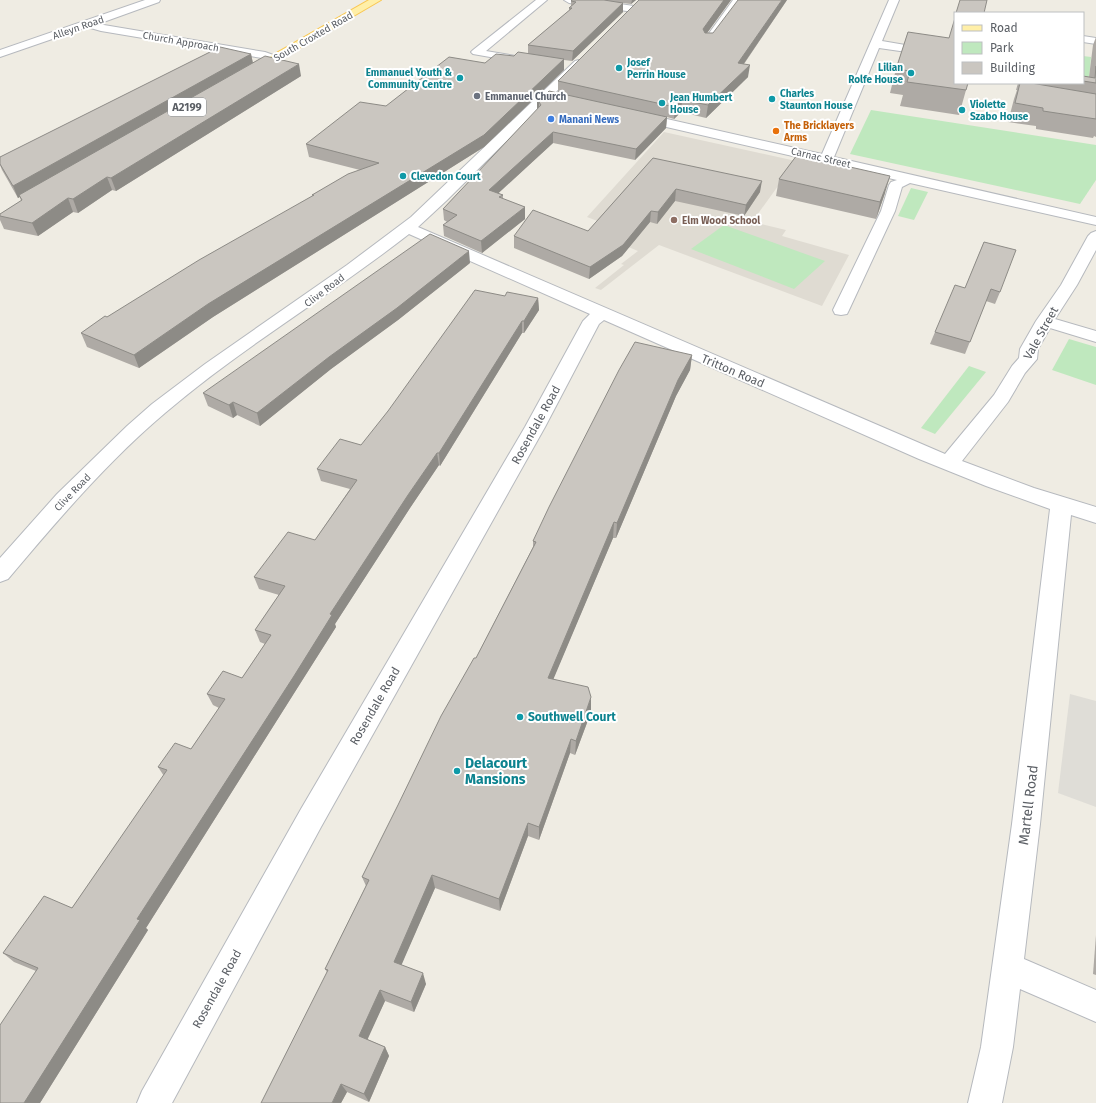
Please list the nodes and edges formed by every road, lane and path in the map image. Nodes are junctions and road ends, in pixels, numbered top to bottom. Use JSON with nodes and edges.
{"nodes":[{"id":1,"x":155,"y":0,"type":"edge"},
{"id":2,"x":376,"y":0,"type":"edge"},
{"id":3,"x":542,"y":0,"type":"edge"},
{"id":4,"x":569,"y":0,"type":"edge"},
{"id":5,"x":643,"y":0,"type":"edge"},
{"id":6,"x":738,"y":0,"type":"edge"},
{"id":7,"x":894,"y":0,"type":"edge"},
{"id":8,"x":634,"y":9,"type":"junction"},
{"id":9,"x":622,"y":20,"type":"edge"},
{"id":10,"x":88,"y":24,"type":"junction"},
{"id":11,"x":926,"y":38,"type":"edge"},
{"id":12,"x":1084,"y":39,"type":"edge"},
{"id":13,"x":708,"y":41,"type":"edge"},
{"id":14,"x":1096,"y":41,"type":"edge"},
{"id":15,"x":876,"y":44,"type":"junction"},
{"id":16,"x":0,"y":54,"type":"edge"},
{"id":17,"x":585,"y":57,"type":"edge"},
{"id":18,"x":275,"y":59,"type":"junction"},
{"id":19,"x":533,"y":61,"type":"edge"},
{"id":20,"x":560,"y":65,"type":"edge"},
{"id":21,"x":574,"y":67,"type":"junction"},
{"id":22,"x":241,"y":77,"type":"edge"},
{"id":23,"x":545,"y":96,"type":"junction"},
{"id":24,"x":560,"y":99,"type":"edge"},
{"id":25,"x":622,"y":112,"type":"edge"},
{"id":26,"x":827,"y":159,"type":"junction"},
{"id":27,"x":907,"y":177,"type":"junction"},
{"id":28,"x":408,"y":228,"type":"junction"},
{"id":29,"x":1096,"y":233,"type":"edge"},
{"id":30,"x":841,"y":310,"type":"dead end"},
{"id":31,"x":601,"y":314,"type":"junction"},
{"id":32,"x":1044,"y":321,"type":"junction"},
{"id":33,"x":1096,"y":337,"type":"edge"},
{"id":34,"x":949,"y":463,"type":"junction"},
{"id":35,"x":1061,"y":506,"type":"junction"},
{"id":36,"x":1096,"y":515,"type":"edge"},
{"id":37,"x":0,"y":573,"type":"edge"},
{"id":38,"x":1007,"y":968,"type":"junction"},
{"id":39,"x":1096,"y":1006,"type":"edge"},
{"id":40,"x":154,"y":1103,"type":"edge"},
{"id":41,"x":985,"y":1103,"type":"edge"}],
"edges":[{"from":1,"to":10,"type":"street","name":"Alleyn Road"},
{"from":2,"to":18,"type":"main road","name":"South Croxted Road"},
{"from":3,"to":19,"type":"street"},
{"from":4,"to":8,"type":"street"},
{"from":5,"to":8,"type":"street"},
{"from":6,"to":13,"type":"street"},
{"from":7,"to":15,"type":"street"},
{"from":8,"to":9,"type":"street"},
{"from":10,"to":16,"type":"street","name":"Alleyn Road"},
{"from":10,"to":18,"type":"street","name":"Church Approach"},
{"from":11,"to":15,"type":"street"},
{"from":12,"to":14,"type":"street"},
{"from":15,"to":26,"type":"street"},
{"from":17,"to":21,"type":"street","name":"Clive Road"},
{"from":18,"to":22,"type":"main road","name":"South Croxted Road"},
{"from":20,"to":21,"type":"street"},
{"from":21,"to":23,"type":"street","name":"Clive Road"},
{"from":23,"to":24,"type":"street"},
{"from":23,"to":28,"type":"street","name":"Clive Road"},
{"from":25,"to":26,"type":"street","name":"Carnac Street"},
{"from":26,"to":27,"type":"street","name":"Carnac Street"},
{"from":27,"to":29,"type":"street","name":"Carnac Street"},
{"from":27,"to":30,"type":"street"},
{"from":28,"to":31,"type":"street","name":"Tritton Road"},
{"from":28,"to":37,"type":"street","name":"Clive Road"},
{"from":29,"to":32,"type":"street","name":"Vale Street"},
{"from":31,"to":34,"type":"street","name":"Tritton Road"},
{"from":31,"to":40,"type":"street","name":"Rosendale Road"},
{"from":32,"to":33,"type":"street"},
{"from":32,"to":34,"type":"street","name":"Vale Street"},
{"from":34,"to":35,"type":"street","name":"Tritton Road"},
{"from":35,"to":36,"type":"street","name":"Tritton Road"},
{"from":35,"to":38,"type":"street","name":"Martell Road"},
{"from":38,"to":39,"type":"street"},
{"from":38,"to":41,"type":"street","name":"Martell Road"}]}
